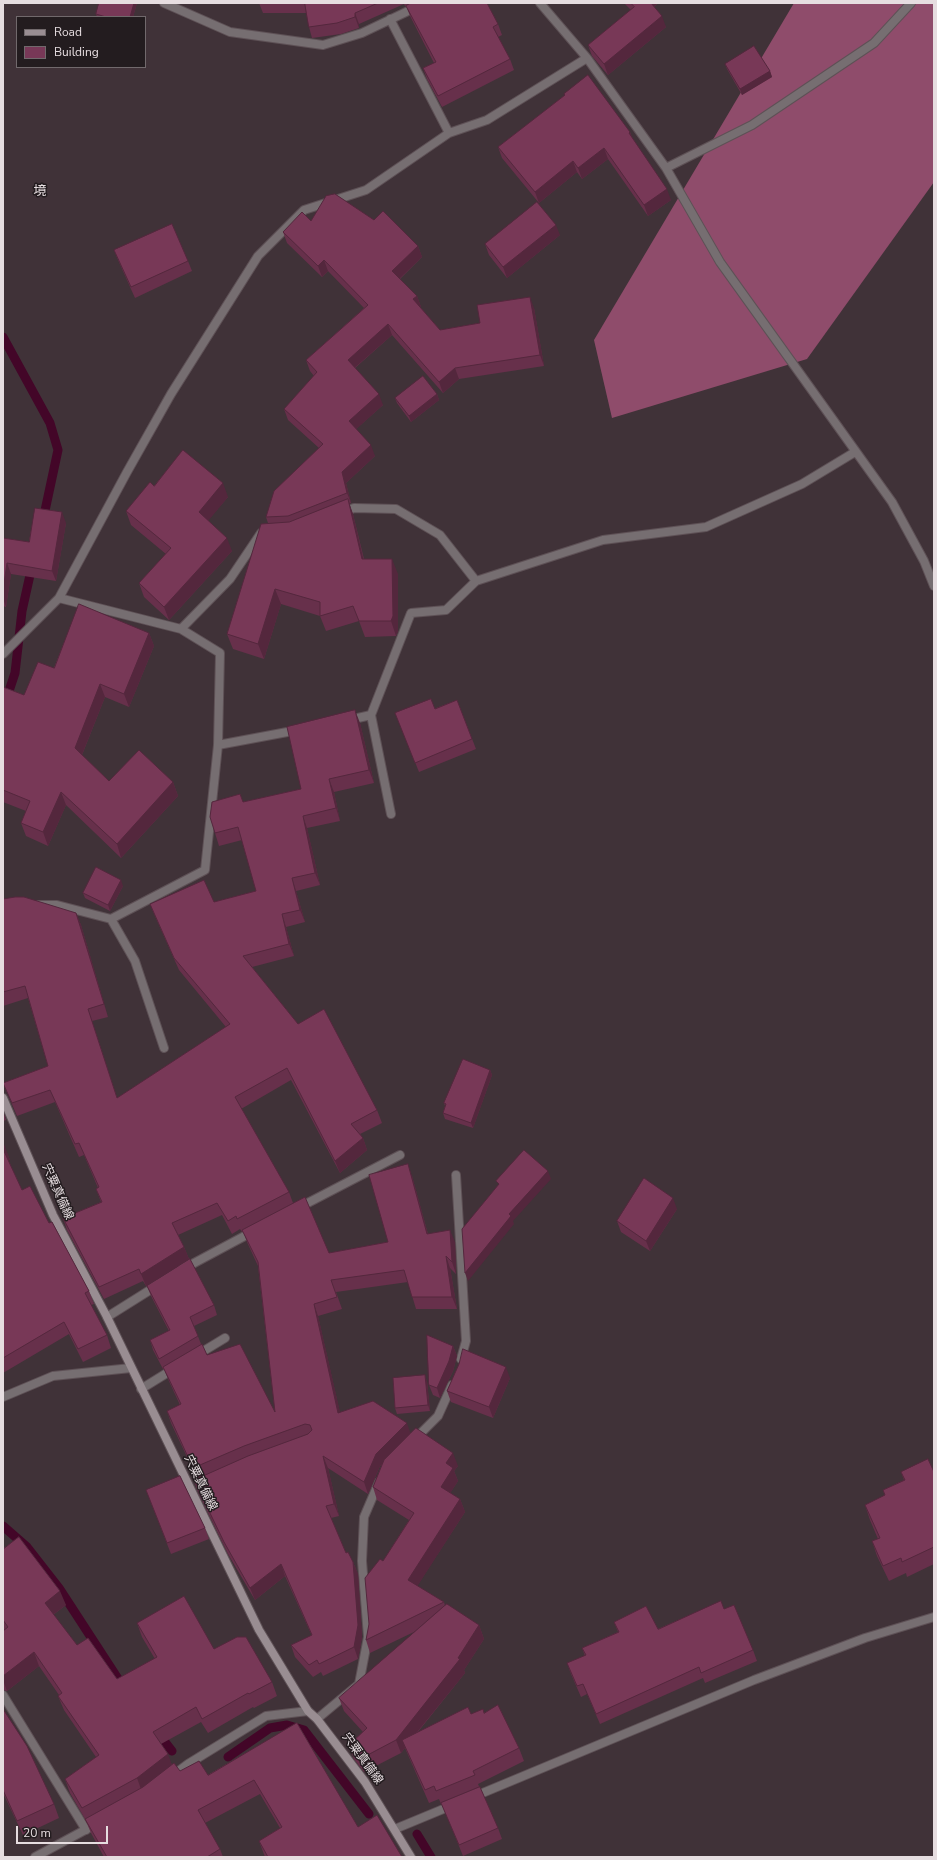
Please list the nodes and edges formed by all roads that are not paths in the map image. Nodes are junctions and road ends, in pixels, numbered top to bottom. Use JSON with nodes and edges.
{"nodes":[{"id":1,"x":164,"y":3,"type":"edge"},
{"id":2,"x":425,"y":3,"type":"edge"},
{"id":3,"x":540,"y":3,"type":"edge"},
{"id":4,"x":911,"y":3,"type":"edge"},
{"id":5,"x":390,"y":19,"type":"junction"},
{"id":6,"x":587,"y":58,"type":"junction"},
{"id":7,"x":449,"y":133,"type":"junction"},
{"id":8,"x":666,"y":168,"type":"junction"},
{"id":9,"x":855,"y":452,"type":"junction"},
{"id":10,"x":333,"y":516,"type":"edge"},
{"id":11,"x":267,"y":533,"type":"edge"},
{"id":12,"x":476,"y":581,"type":"junction"},
{"id":13,"x":934,"y":586,"type":"edge"},
{"id":14,"x":60,"y":598,"type":"junction"},
{"id":15,"x":181,"y":629,"type":"junction"},
{"id":16,"x":3,"y":654,"type":"edge"},
{"id":17,"x":371,"y":715,"type":"junction"},
{"id":18,"x":340,"y":721,"type":"edge"},
{"id":19,"x":310,"y":727,"type":"edge"},
{"id":20,"x":218,"y":745,"type":"junction"},
{"id":21,"x":392,"y":814,"type":"dead end"},
{"id":22,"x":34,"y":905,"type":"edge"},
{"id":23,"x":111,"y":919,"type":"junction"},
{"id":24,"x":164,"y":1048,"type":"dead end"},
{"id":25,"x":3,"y":1098,"type":"edge"},
{"id":26,"x":400,"y":1155,"type":"dead end"},
{"id":27,"x":456,"y":1175,"type":"dead end"},
{"id":28,"x":288,"y":1214,"type":"edge"},
{"id":29,"x":260,"y":1228,"type":"edge"},
{"id":30,"x":177,"y":1273,"type":"edge"},
{"id":31,"x":164,"y":1281,"type":"edge"},
{"id":32,"x":107,"y":1317,"type":"junction"},
{"id":33,"x":226,"y":1338,"type":"dead end"},
{"id":34,"x":460,"y":1366,"type":"edge"},
{"id":35,"x":131,"y":1368,"type":"junction"},
{"id":36,"x":455,"y":1380,"type":"edge"},
{"id":37,"x":141,"y":1389,"type":"junction"},
{"id":38,"x":3,"y":1397,"type":"edge"},
{"id":39,"x":411,"y":1443,"type":"edge"},
{"id":40,"x":381,"y":1476,"type":"edge"},
{"id":41,"x":934,"y":1617,"type":"edge"},
{"id":42,"x":3,"y":1695,"type":"edge"},
{"id":43,"x":308,"y":1711,"type":"junction"},
{"id":44,"x":317,"y":1719,"type":"junction"},
{"id":45,"x":163,"y":1783,"type":"edge"},
{"id":46,"x":106,"y":1819,"type":"edge"},
{"id":47,"x":395,"y":1829,"type":"junction"},
{"id":48,"x":86,"y":1830,"type":"junction"},
{"id":49,"x":35,"y":1857,"type":"edge"},
{"id":50,"x":411,"y":1857,"type":"edge"}],
"edges":[{"from":1,"to":5,"type":"street"},
{"from":2,"to":5,"type":"street"},
{"from":3,"to":6,"type":"street"},
{"from":4,"to":8,"type":"street"},
{"from":5,"to":7,"type":"street"},
{"from":6,"to":7,"type":"street"},
{"from":6,"to":8,"type":"street"},
{"from":7,"to":14,"type":"street"},
{"from":8,"to":9,"type":"street"},
{"from":9,"to":12,"type":"street"},
{"from":9,"to":13,"type":"street"},
{"from":10,"to":12,"type":"street"},
{"from":11,"to":15,"type":"street"},
{"from":12,"to":17,"type":"street"},
{"from":14,"to":15,"type":"street"},
{"from":14,"to":16,"type":"street"},
{"from":15,"to":20,"type":"street"},
{"from":17,"to":18,"type":"street"},
{"from":17,"to":21,"type":"street"},
{"from":19,"to":20,"type":"street"},
{"from":20,"to":23,"type":"street"},
{"from":22,"to":23,"type":"street"},
{"from":23,"to":24,"type":"street"},
{"from":25,"to":32,"type":"main road","name":"宍粟真備線"},
{"from":26,"to":28,"type":"street"},
{"from":27,"to":34,"type":"street"},
{"from":29,"to":30,"type":"street"},
{"from":31,"to":32,"type":"street"},
{"from":32,"to":35,"type":"main road","name":"宍粟真備線"},
{"from":33,"to":37,"type":"street"},
{"from":35,"to":37,"type":"main road","name":"宍粟真備線"},
{"from":35,"to":38,"type":"street"},
{"from":36,"to":39,"type":"street"},
{"from":37,"to":43,"type":"main road","name":"宍粟真備線"},
{"from":40,"to":44,"type":"street"},
{"from":41,"to":47,"type":"street"},
{"from":42,"to":48,"type":"street"},
{"from":43,"to":44,"type":"main road","name":"宍粟真備線"},
{"from":43,"to":45,"type":"street"},
{"from":44,"to":47,"type":"main road","name":"宍粟真備線"},
{"from":46,"to":48,"type":"street"},
{"from":47,"to":50,"type":"main road","name":"宍粟真備線"},
{"from":48,"to":49,"type":"street"}]}
